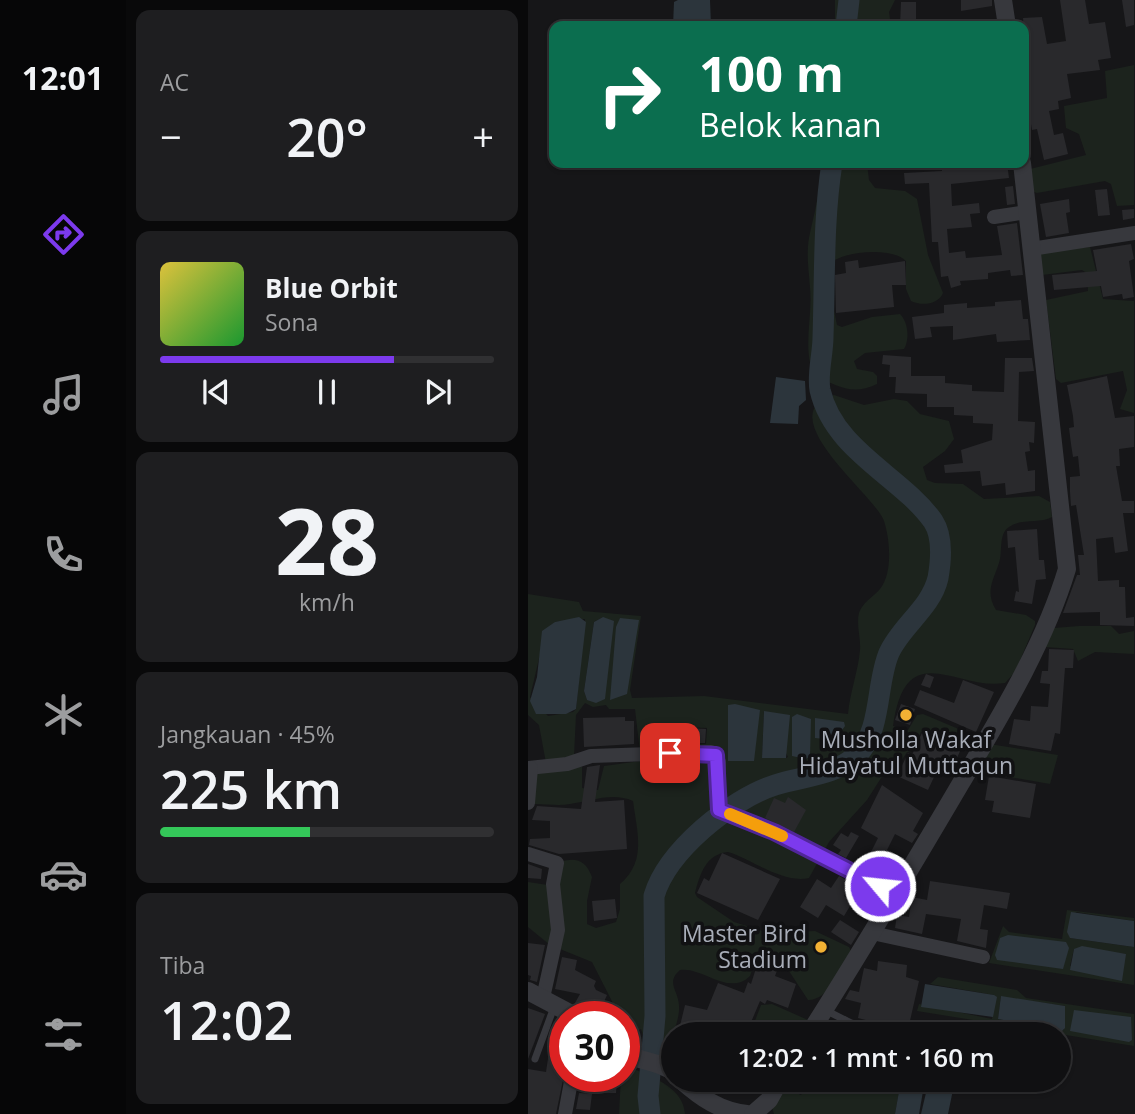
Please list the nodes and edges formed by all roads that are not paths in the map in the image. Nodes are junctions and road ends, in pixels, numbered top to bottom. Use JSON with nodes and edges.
{"nodes":[{"id":1,"x":1003,"y":0,"type":"edge"},
{"id":2,"x":1006,"y":21,"type":"edge"},
{"id":3,"x":1023,"y":168,"type":"edge"},
{"id":4,"x":1027,"y":212,"type":"junction"},
{"id":5,"x":994,"y":217,"type":"dead end"},
{"id":6,"x":1135,"y":233,"type":"edge"},
{"id":7,"x":1031,"y":249,"type":"junction"},
{"id":8,"x":529,"y":768,"type":"edge"},
{"id":9,"x":528,"y":803,"type":"edge"},
{"id":10,"x":528,"y":854,"type":"edge"},
{"id":11,"x":896,"y":895,"type":"junction"},
{"id":12,"x":872,"y":933,"type":"junction"},
{"id":13,"x":983,"y":957,"type":"dead end"},
{"id":14,"x":542,"y":998,"type":"edge"},
{"id":15,"x":824,"y":1010,"type":"junction"},
{"id":16,"x":845,"y":1020,"type":"joint"},
{"id":17,"x":816,"y":1022,"type":"edge"},
{"id":18,"x":852,"y":1022,"type":"edge"},
{"id":19,"x":535,"y":1059,"type":"dead end"},
{"id":20,"x":640,"y":1059,"type":"edge"},
{"id":21,"x":661,"y":1066,"type":"edge"},
{"id":22,"x":569,"y":1092,"type":"edge"},
{"id":23,"x":700,"y":1092,"type":"edge"},
{"id":24,"x":774,"y":1092,"type":"edge"},
{"id":25,"x":565,"y":1114,"type":"edge"},
{"id":26,"x":747,"y":1114,"type":"edge"},
{"id":27,"x":753,"y":1114,"type":"edge"}],
"edges":[{"from":1,"to":2,"type":"street"},
{"from":3,"to":4,"type":"street"},
{"from":4,"to":5,"type":"street"},
{"from":4,"to":7,"type":"street"},
{"from":6,"to":7,"type":"street"},
{"from":7,"to":11,"type":"street"},
{"from":8,"to":9,"type":"street"},
{"from":8,"to":11,"type":"street"},
{"from":10,"to":14,"type":"street"},
{"from":11,"to":12,"type":"street"},
{"from":12,"to":13,"type":"street"},
{"from":12,"to":15,"type":"street"},
{"from":14,"to":19,"type":"lane"},
{"from":15,"to":16,"type":"lane"},
{"from":15,"to":17,"type":"street"},
{"from":16,"to":18,"type":"lane"},
{"from":20,"to":21,"type":"street"},
{"from":22,"to":25,"type":"street"},
{"from":23,"to":26,"type":"street"},
{"from":24,"to":27,"type":"street"}]}
